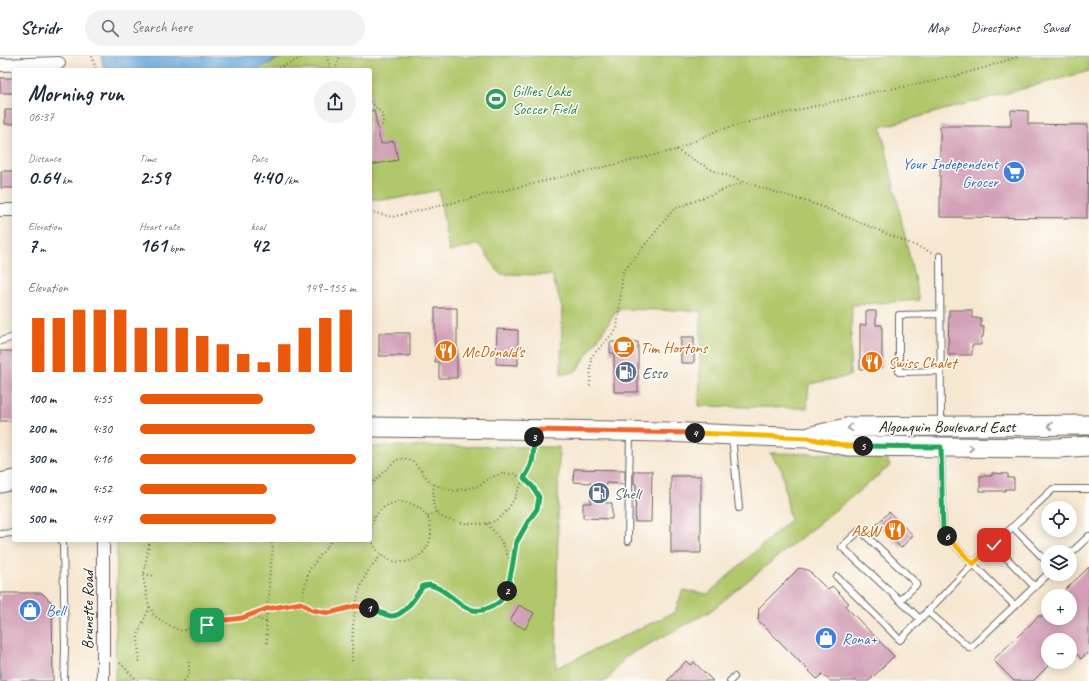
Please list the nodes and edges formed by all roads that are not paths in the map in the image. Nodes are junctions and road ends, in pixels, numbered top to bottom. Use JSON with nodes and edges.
{"nodes":[{"id":1,"x":60,"y":63,"type":"edge"},
{"id":2,"x":0,"y":65,"type":"edge"},
{"id":3,"x":0,"y":210,"type":"edge"},
{"id":4,"x":12,"y":210,"type":"edge"},
{"id":5,"x":940,"y":256,"type":"road end"},
{"id":6,"x":940,"y":314,"type":"junction"},
{"id":7,"x":12,"y":338,"type":"edge"},
{"id":8,"x":0,"y":341,"type":"edge"},
{"id":9,"x":940,"y":371,"type":"junction"},
{"id":10,"x":1089,"y":425,"type":"edge"},
{"id":11,"x":372,"y":428,"type":"edge"},
{"id":12,"x":630,"y":431,"type":"junction"},
{"id":13,"x":732,"y":435,"type":"junction"},
{"id":14,"x":941,"y":437,"type":"junction"},
{"id":15,"x":1089,"y":446,"type":"edge"},
{"id":16,"x":12,"y":480,"type":"edge"},
{"id":17,"x":0,"y":483,"type":"edge"},
{"id":18,"x":1089,"y":489,"type":"edge"},
{"id":19,"x":739,"y":508,"type":"dead end"},
{"id":20,"x":1013,"y":527,"type":"junction"},
{"id":21,"x":0,"y":534,"type":"edge"},
{"id":22,"x":12,"y":534,"type":"edge"},
{"id":23,"x":1089,"y":536,"type":"edge"},
{"id":24,"x":628,"y":541,"type":"dead end"},
{"id":25,"x":62,"y":542,"type":"edge"},
{"id":26,"x":104,"y":542,"type":"edge"},
{"id":27,"x":994,"y":545,"type":"junction"},
{"id":28,"x":1077,"y":547,"type":"edge"},
{"id":29,"x":1041,"y":557,"type":"edge"},
{"id":30,"x":973,"y":564,"type":"junction"},
{"id":31,"x":838,"y":577,"type":"dead end"},
{"id":32,"x":1041,"y":581,"type":"edge"},
{"id":33,"x":1035,"y":587,"type":"junction"},
{"id":34,"x":900,"y":600,"type":"junction"},
{"id":35,"x":1015,"y":606,"type":"junction"},
{"id":36,"x":928,"y":611,"type":"junction"},
{"id":37,"x":920,"y":619,"type":"junction"},
{"id":38,"x":64,"y":681,"type":"edge"},
{"id":39,"x":103,"y":681,"type":"edge"}],
"edges":[{"from":1,"to":2,"type":"street"},
{"from":3,"to":4,"type":"street"},
{"from":5,"to":6,"type":"lane"},
{"from":6,"to":9,"type":"lane"},
{"from":6,"to":9,"type":"lane"},
{"from":7,"to":8,"type":"lane"},
{"from":9,"to":14,"type":"lane"},
{"from":10,"to":14,"type":"main road","name":"Algonquin Boulevard East","one_way":true},
{"from":11,"to":12,"type":"main road","name":"Algonquin Boulevard East"},
{"from":12,"to":13,"type":"main road","name":"Algonquin Boulevard East"},
{"from":12,"to":24,"type":"lane"},
{"from":13,"to":14,"type":"main road","name":"Algonquin Boulevard East"},
{"from":13,"to":19,"type":"lane"},
{"from":14,"to":15,"type":"main road","name":"Algonquin Boulevard East","one_way":true},
{"from":14,"to":30,"type":"lane"},
{"from":16,"to":17,"type":"main road"},
{"from":18,"to":20,"type":"lane"},
{"from":20,"to":27,"type":"lane"},
{"from":20,"to":29,"type":"lane"},
{"from":21,"to":22,"type":"lane"},
{"from":23,"to":28,"type":"lane"},
{"from":25,"to":38,"type":"lane"},
{"from":26,"to":39,"type":"street","name":"Brunette Road"},
{"from":27,"to":30,"type":"lane"},
{"from":27,"to":33,"type":"lane"},
{"from":30,"to":35,"type":"lane"},
{"from":30,"to":36,"type":"lane"},
{"from":31,"to":37,"type":"lane"},
{"from":32,"to":33,"type":"lane"},
{"from":33,"to":35,"type":"lane"},
{"from":34,"to":34,"type":"lane"},
{"from":34,"to":37,"type":"lane"},
{"from":35,"to":36,"type":"lane"},
{"from":36,"to":37,"type":"lane"}]}
